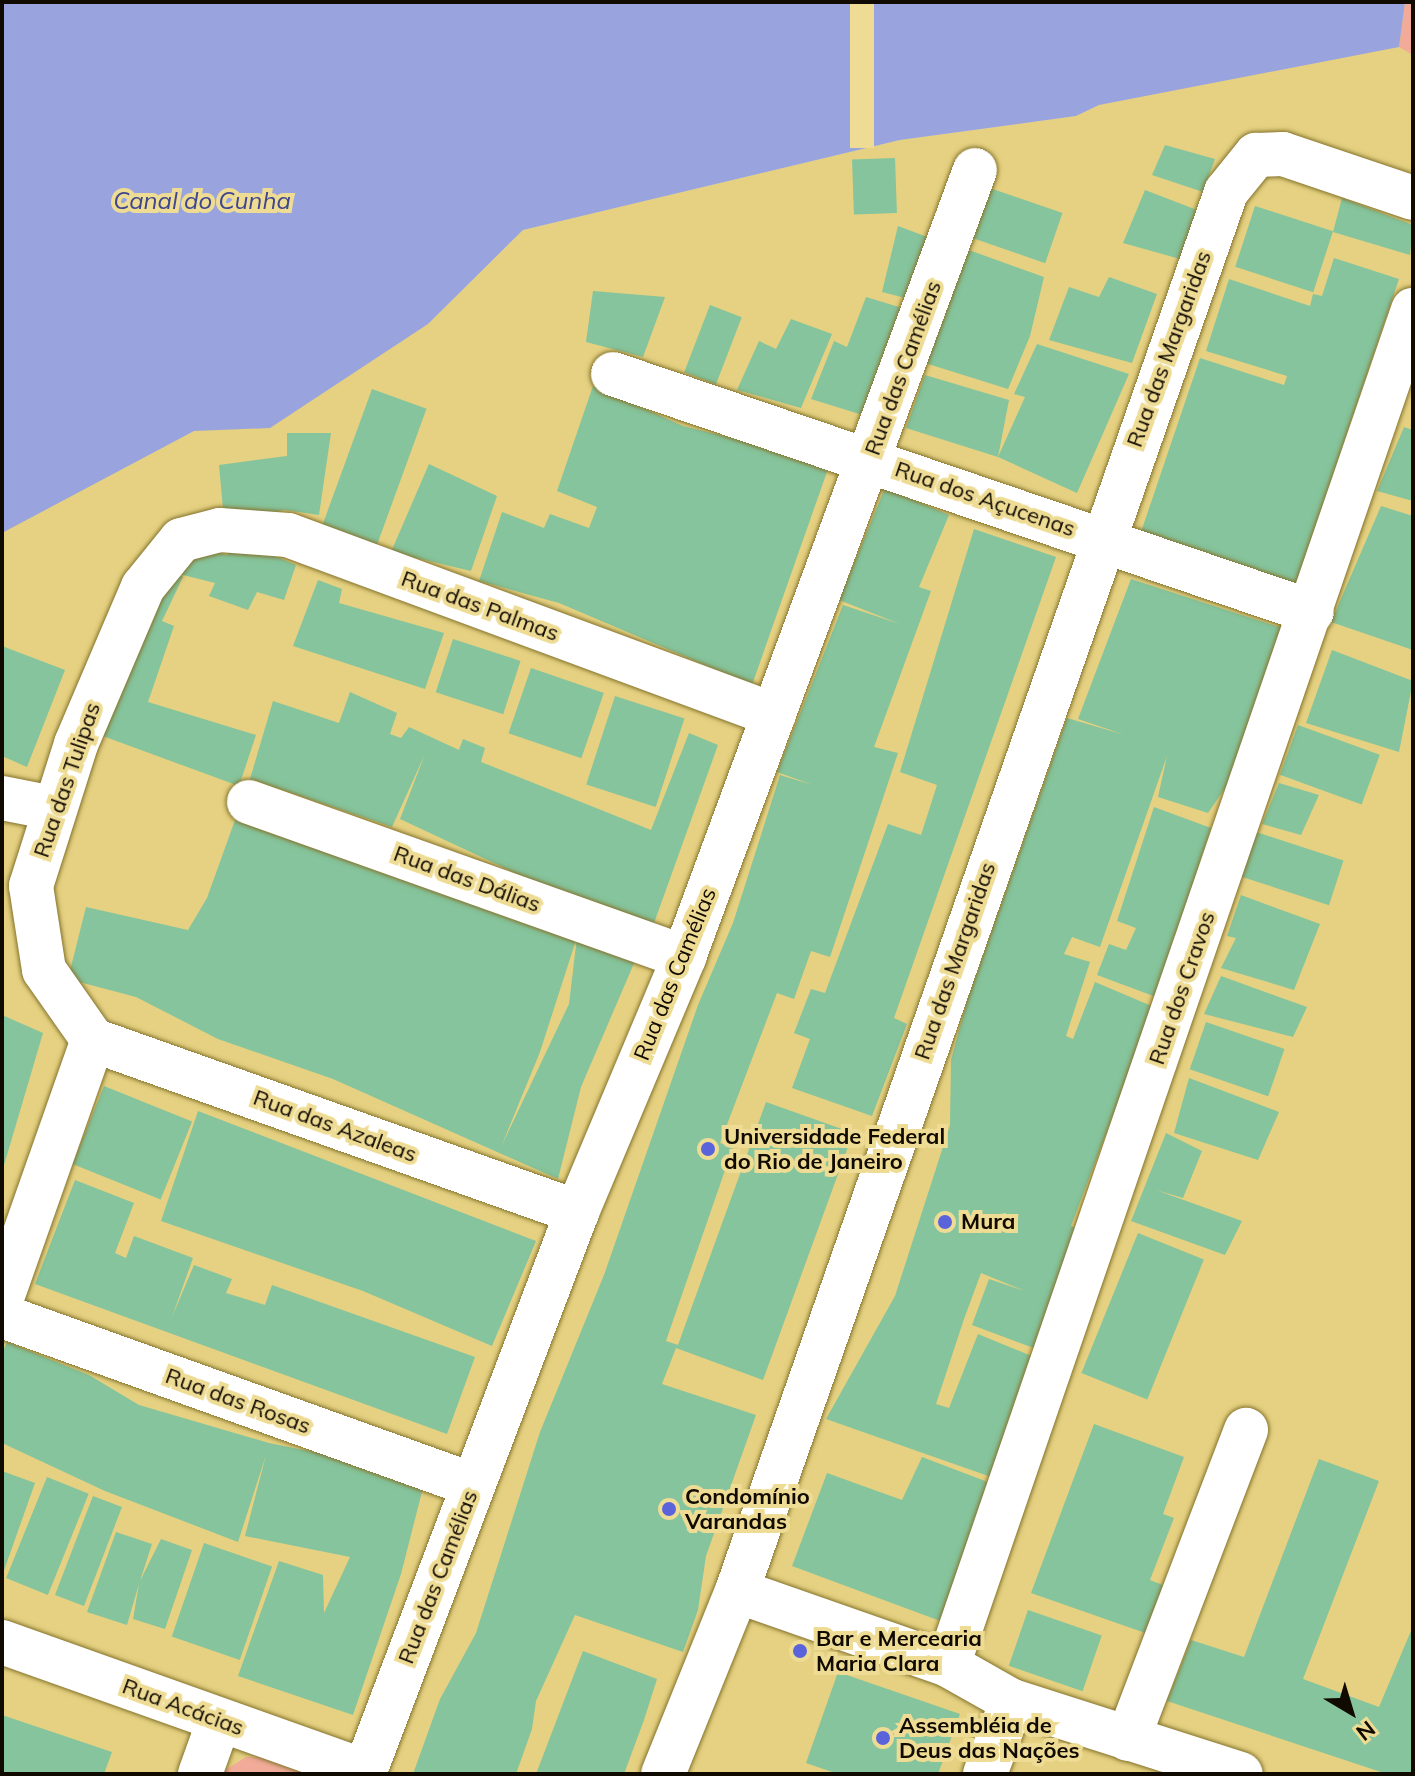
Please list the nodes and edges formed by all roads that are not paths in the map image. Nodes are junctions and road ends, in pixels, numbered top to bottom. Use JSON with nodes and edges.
{"nodes":[{"id":1,"x":975,"y":170,"type":"dead end"},
{"id":2,"x":1413,"y":198,"type":"edge"},
{"id":3,"x":1413,"y":310,"type":"edge"},
{"id":4,"x":613,"y":374,"type":"dead end"},
{"id":5,"x":870,"y":460,"type":"junction"},
{"id":6,"x":1101,"y":539,"type":"junction"},
{"id":7,"x":181,"y":540,"type":"joint"},
{"id":8,"x":1312,"y":612,"type":"junction"},
{"id":9,"x":774,"y":715,"type":"junction"},
{"id":10,"x":2,"y":798,"type":"edge"},
{"id":11,"x":249,"y":802,"type":"dead end"},
{"id":12,"x":53,"y":808,"type":"junction"},
{"id":13,"x":684,"y":957,"type":"junction"},
{"id":14,"x":93,"y":1040,"type":"junction"},
{"id":15,"x":577,"y":1212,"type":"junction"},
{"id":16,"x":2,"y":1298,"type":"edge"},
{"id":17,"x":2,"y":1316,"type":"edge"},
{"id":18,"x":1246,"y":1430,"type":"dead end"},
{"id":19,"x":473,"y":1485,"type":"junction"},
{"id":20,"x":737,"y":1591,"type":"junction"},
{"id":21,"x":2,"y":1642,"type":"edge"},
{"id":22,"x":948,"y":1665,"type":"junction"},
{"id":23,"x":1012,"y":1701,"type":"junction"},
{"id":24,"x":219,"y":1721,"type":"junction"},
{"id":25,"x":1128,"y":1739,"type":"junction"},
{"id":26,"x":364,"y":1773,"type":"edge"},
{"id":27,"x":200,"y":1774,"type":"edge"},
{"id":28,"x":663,"y":1774,"type":"edge"},
{"id":29,"x":985,"y":1774,"type":"edge"},
{"id":30,"x":1241,"y":1774,"type":"edge"}],
"edges":[{"from":1,"to":5,"type":"street","name":"Rua das Camélias"},
{"from":2,"to":6,"type":"street","name":"Rua das Margaridas"},
{"from":3,"to":8,"type":"street","name":"Rua dos Cravos"},
{"from":4,"to":5,"type":"street","name":"Rua dos Açucenas"},
{"from":5,"to":6,"type":"street","name":"Rua dos Açucenas"},
{"from":5,"to":9,"type":"street","name":"Rua das Camélias"},
{"from":6,"to":8,"type":"street","name":"Rua dos Açucenas"},
{"from":6,"to":20,"type":"street","name":"Rua das Margaridas"},
{"from":7,"to":9,"type":"street","name":"Rua das Palmas"},
{"from":7,"to":12,"type":"street","name":"Rua das Tulipas"},
{"from":8,"to":22,"type":"street","name":"Rua dos Cravos"},
{"from":9,"to":13,"type":"street","name":"Rua das Camélias"},
{"from":10,"to":12,"type":"street"},
{"from":11,"to":13,"type":"street","name":"Rua das Dálias"},
{"from":12,"to":14,"type":"street","name":"Rua das Tulipas"},
{"from":13,"to":15,"type":"street","name":"Rua das Camélias"},
{"from":14,"to":15,"type":"street","name":"Rua das Azaleas"},
{"from":14,"to":16,"type":"street"},
{"from":15,"to":19,"type":"street","name":"Rua das Camélias"},
{"from":17,"to":19,"type":"street","name":"Rua das Rosas"},
{"from":18,"to":25,"type":"street"},
{"from":19,"to":26,"type":"street","name":"Rua das Camélias"},
{"from":20,"to":22,"type":"street"},
{"from":20,"to":28,"type":"street","name":"Rua das Margaridas"},
{"from":21,"to":24,"type":"street","name":"Rua Acácias"},
{"from":22,"to":23,"type":"street"},
{"from":23,"to":25,"type":"street"},
{"from":23,"to":29,"type":"street"},
{"from":24,"to":26,"type":"street","name":"Rua Acácias"},
{"from":24,"to":27,"type":"street"},
{"from":25,"to":30,"type":"street"}]}
